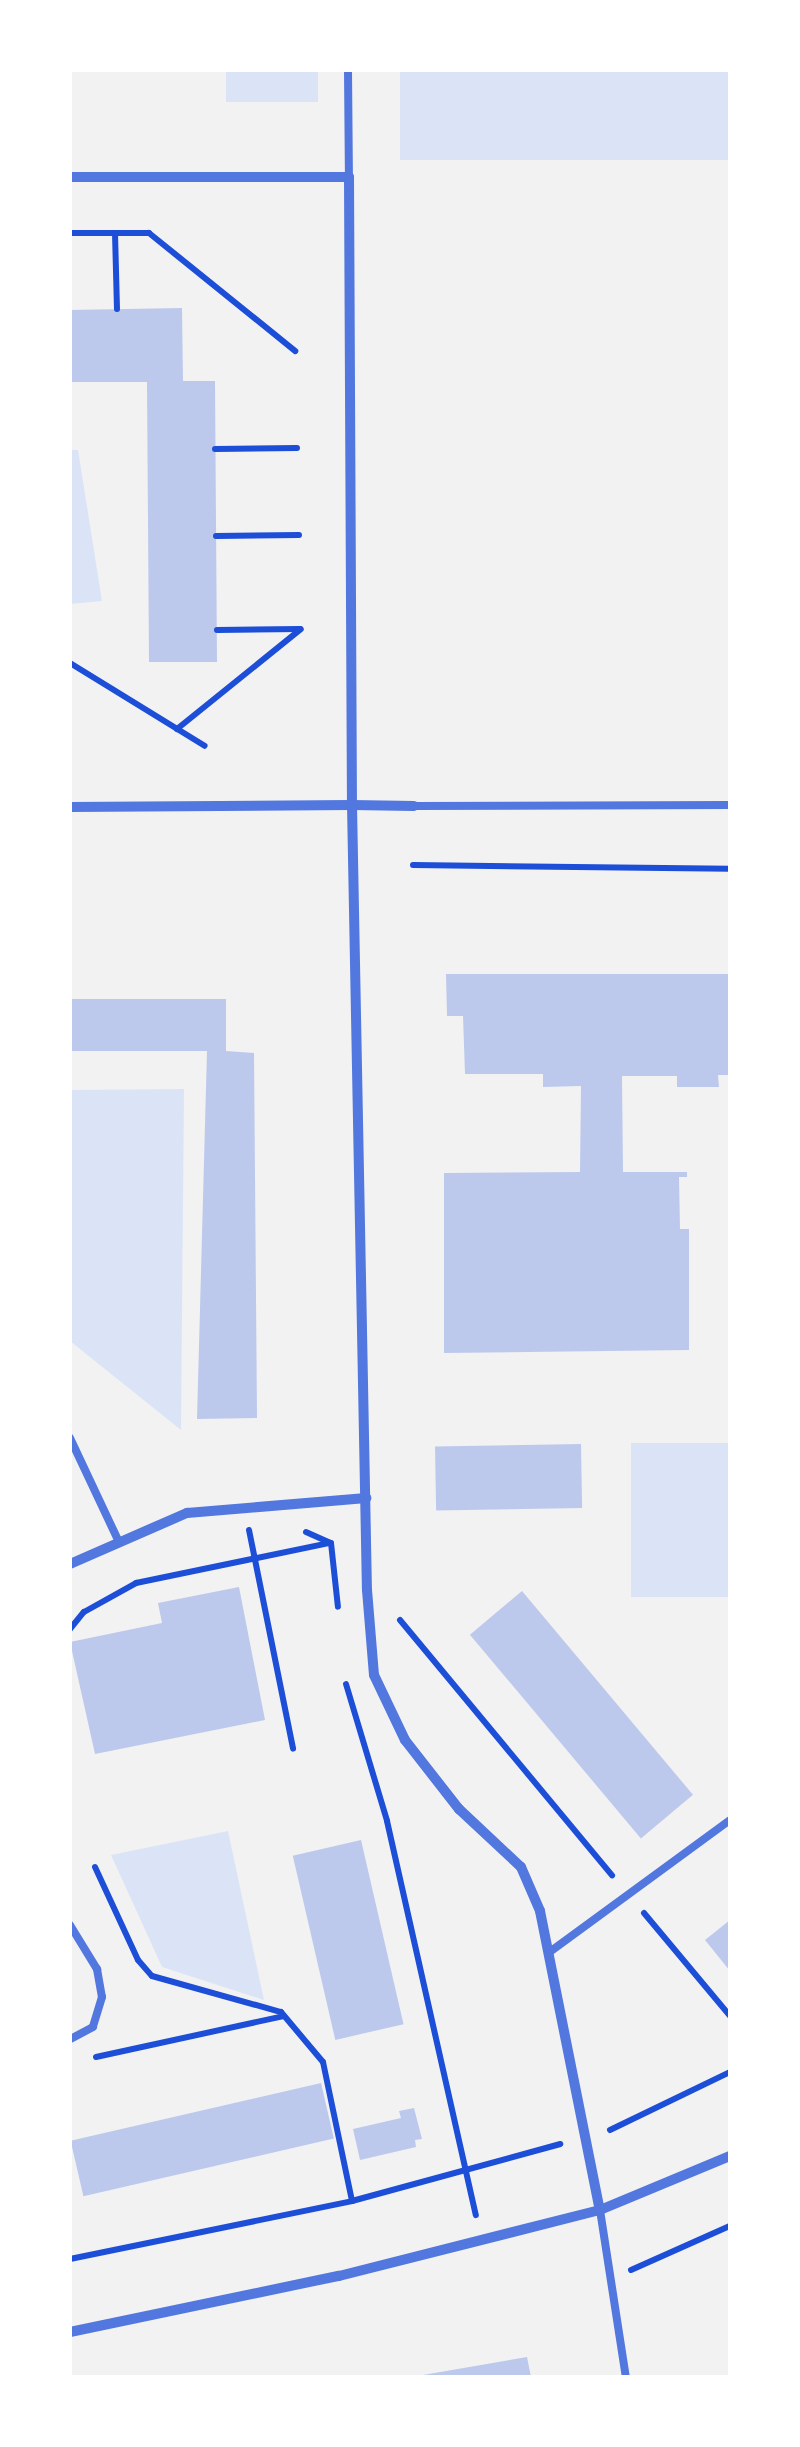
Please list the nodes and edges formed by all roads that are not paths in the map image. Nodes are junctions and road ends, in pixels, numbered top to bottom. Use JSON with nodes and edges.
{"nodes":[{"id":1,"x":348,"y":70,"type":"edge"},
{"id":2,"x":70,"y":178,"type":"edge"},
{"id":3,"x":349,"y":178,"type":"junction"},
{"id":4,"x":352,"y":805,"type":"junction"},
{"id":5,"x":414,"y":806,"type":"joint"},
{"id":6,"x":730,"y":806,"type":"edge"},
{"id":7,"x":70,"y":807,"type":"edge"},
{"id":8,"x":70,"y":1438,"type":"edge"},
{"id":9,"x":366,"y":1498,"type":"junction"},
{"id":10,"x":119,"y":1542,"type":"junction"},
{"id":11,"x":70,"y":1564,"type":"edge"},
{"id":12,"x":730,"y":1820,"type":"edge"},
{"id":13,"x":70,"y":1925,"type":"edge"},
{"id":14,"x":551,"y":1951,"type":"junction"},
{"id":15,"x":70,"y":2038,"type":"edge"},
{"id":16,"x":730,"y":2156,"type":"edge"},
{"id":17,"x":600,"y":2210,"type":"junction"},
{"id":18,"x":70,"y":2332,"type":"edge"},
{"id":19,"x":626,"y":2377,"type":"edge"}],
"edges":[{"from":1,"to":3,"type":"lane"},
{"from":2,"to":3,"type":"street"},
{"from":3,"to":4,"type":"street"},
{"from":4,"to":5,"type":"street"},
{"from":4,"to":7,"type":"street"},
{"from":4,"to":9,"type":"street"},
{"from":5,"to":6,"type":"lane"},
{"from":8,"to":10,"type":"lane"},
{"from":9,"to":10,"type":"street"},
{"from":9,"to":14,"type":"street"},
{"from":10,"to":11,"type":"street"},
{"from":12,"to":14,"type":"lane"},
{"from":13,"to":15,"type":"lane"},
{"from":14,"to":17,"type":"street"},
{"from":16,"to":17,"type":"street"},
{"from":17,"to":18,"type":"street"},
{"from":17,"to":19,"type":"lane"}]}
